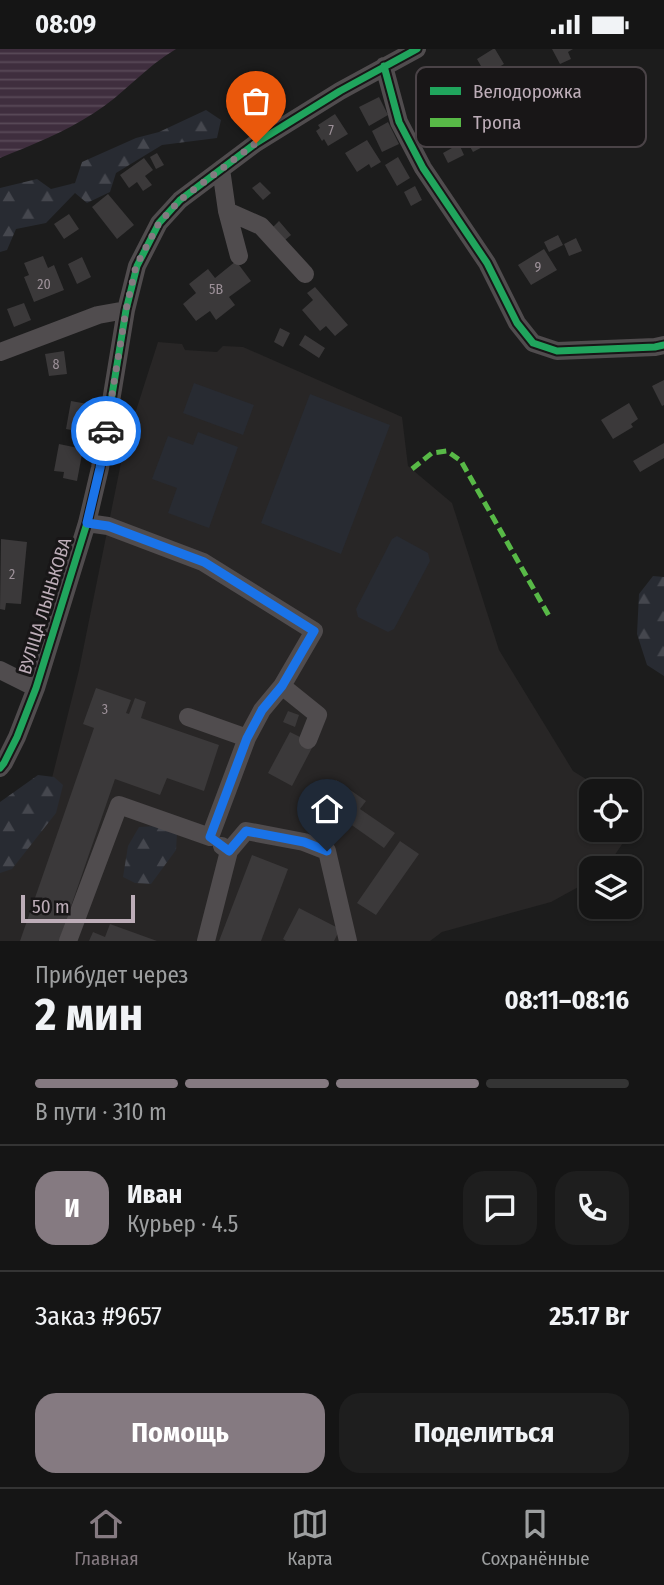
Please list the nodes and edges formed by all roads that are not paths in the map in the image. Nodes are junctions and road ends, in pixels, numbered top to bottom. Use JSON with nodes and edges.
{"nodes":[{"id":1,"x":417,"y":49,"type":"edge"},
{"id":2,"x":384,"y":66,"type":"junction"},
{"id":3,"x":221,"y":169,"type":"junction"},
{"id":4,"x":227,"y":211,"type":"junction"},
{"id":5,"x":239,"y":256,"type":"dead end"},
{"id":6,"x":305,"y":274,"type":"dead end"},
{"id":7,"x":126,"y":310,"type":"junction"},
{"id":8,"x":664,"y":345,"type":"edge"},
{"id":9,"x":0,"y":352,"type":"edge"},
{"id":10,"x":87,"y":523,"type":"junction"},
{"id":11,"x":0,"y":670,"type":"edge"},
{"id":12,"x":282,"y":686,"type":"junction"},
{"id":13,"x":36,"y":688,"type":"junction"},
{"id":14,"x":188,"y":717,"type":"dead end"},
{"id":15,"x":247,"y":738,"type":"junction"},
{"id":16,"x":308,"y":740,"type":"dead end"},
{"id":17,"x":0,"y":768,"type":"edge"},
{"id":18,"x":210,"y":837,"type":"junction"},
{"id":19,"x":229,"y":851,"type":"junction"},
{"id":20,"x":68,"y":941,"type":"edge"},
{"id":21,"x":206,"y":941,"type":"edge"},
{"id":22,"x":348,"y":941,"type":"edge"}],
"edges":[{"from":1,"to":2,"type":"street","name":"ВУЛІЦА ЛЫНЬКОВА"},
{"from":2,"to":3,"type":"street","name":"ВУЛІЦА ЛЫНЬКОВА"},
{"from":2,"to":8,"type":"street"},
{"from":3,"to":4,"type":"street"},
{"from":3,"to":7,"type":"street","name":"ВУЛІЦА ЛЫНЬКОВА"},
{"from":4,"to":5,"type":"street"},
{"from":4,"to":6,"type":"street"},
{"from":7,"to":9,"type":"street"},
{"from":7,"to":10,"type":"street","name":"ВУЛІЦА ЛЫНЬКОВА"},
{"from":10,"to":12,"type":"street"},
{"from":10,"to":13,"type":"street","name":"ВУЛІЦА ЛЫНЬКОВА"},
{"from":11,"to":13,"type":"street"},
{"from":12,"to":15,"type":"street"},
{"from":12,"to":16,"type":"street"},
{"from":13,"to":17,"type":"street","name":"ВУЛІЦА ЛЫНЬКОВА"},
{"from":14,"to":15,"type":"street"},
{"from":15,"to":18,"type":"street"},
{"from":18,"to":19,"type":"street"},
{"from":18,"to":20,"type":"street"},
{"from":19,"to":21,"type":"street"},
{"from":19,"to":22,"type":"street"}]}
